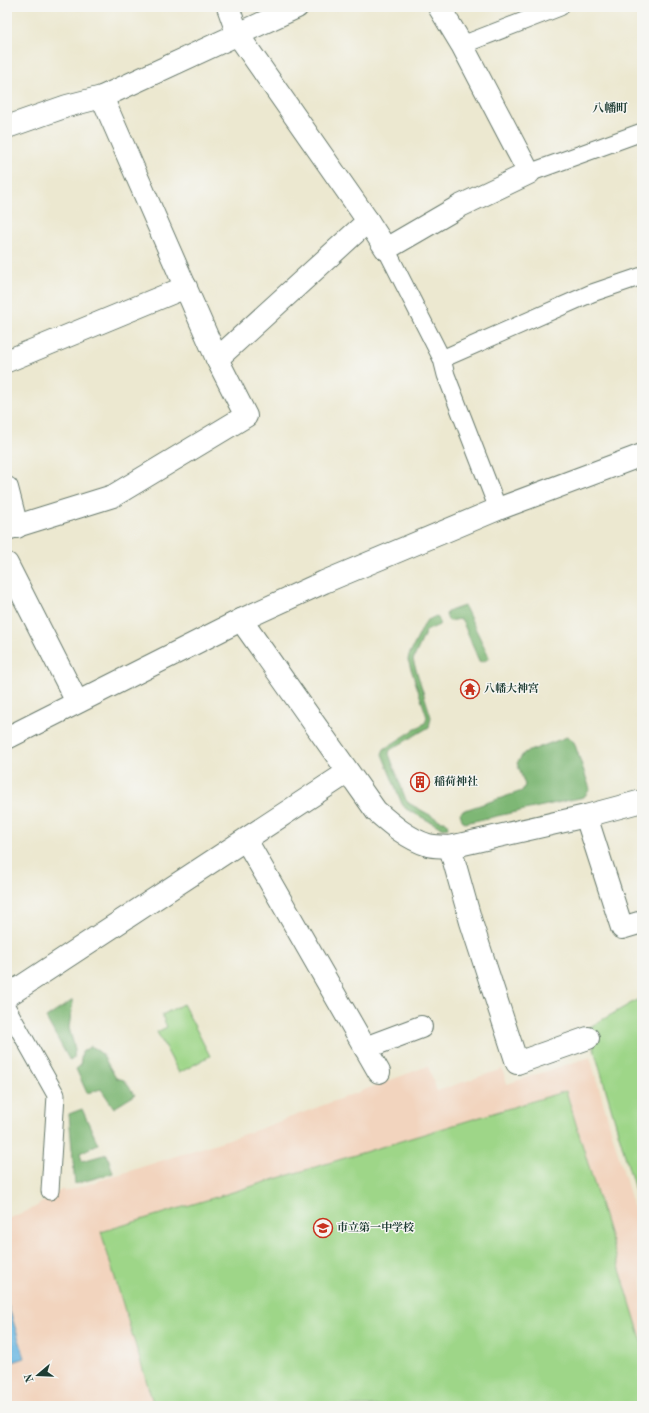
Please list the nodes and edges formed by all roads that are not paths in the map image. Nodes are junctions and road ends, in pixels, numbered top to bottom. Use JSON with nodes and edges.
{"nodes":[{"id":1,"x":228,"y":7,"type":"edge"},
{"id":2,"x":297,"y":7,"type":"edge"},
{"id":3,"x":439,"y":7,"type":"edge"},
{"id":4,"x":560,"y":7,"type":"edge"},
{"id":5,"x":238,"y":35,"type":"junction"},
{"id":6,"x":462,"y":45,"type":"junction"},
{"id":7,"x":102,"y":97,"type":"junction"},
{"id":8,"x":7,"y":127,"type":"edge"},
{"id":9,"x":642,"y":132,"type":"edge"},
{"id":10,"x":528,"y":173,"type":"junction"},
{"id":11,"x":368,"y":221,"type":"junction"},
{"id":12,"x":386,"y":249,"type":"junction"},
{"id":13,"x":642,"y":276,"type":"edge"},
{"id":14,"x":186,"y":287,"type":"junction"},
{"id":15,"x":217,"y":359,"type":"junction"},
{"id":16,"x":442,"y":359,"type":"junction"},
{"id":17,"x":7,"y":361,"type":"edge"},
{"id":18,"x":642,"y":455,"type":"edge"},
{"id":19,"x":7,"y":488,"type":"edge"},
{"id":20,"x":498,"y":509,"type":"junction"},
{"id":21,"x":12,"y":528,"type":"edge"},
{"id":22,"x":7,"y":564,"type":"edge"},
{"id":23,"x":241,"y":620,"type":"junction"},
{"id":24,"x":77,"y":702,"type":"junction"},
{"id":25,"x":7,"y":738,"type":"edge"},
{"id":26,"x":348,"y":772,"type":"junction"},
{"id":27,"x":642,"y":801,"type":"edge"},
{"id":28,"x":586,"y":816,"type":"junction"},
{"id":29,"x":246,"y":840,"type":"junction"},
{"id":30,"x":450,"y":847,"type":"junction"},
{"id":31,"x":642,"y":922,"type":"edge"},
{"id":32,"x":7,"y":996,"type":"edge"},
{"id":33,"x":7,"y":1008,"type":"edge"},
{"id":34,"x":421,"y":1027,"type":"dead end"},
{"id":35,"x":588,"y":1038,"type":"dead end"},
{"id":36,"x":365,"y":1048,"type":"junction"},
{"id":37,"x":379,"y":1072,"type":"dead end"},
{"id":38,"x":50,"y":1191,"type":"dead end"}],
"edges":[{"from":1,"to":5,"type":"street"},
{"from":2,"to":5,"type":"street"},
{"from":3,"to":6,"type":"street"},
{"from":4,"to":6,"type":"lane"},
{"from":5,"to":7,"type":"street"},
{"from":5,"to":11,"type":"street"},
{"from":6,"to":10,"type":"street"},
{"from":7,"to":8,"type":"street"},
{"from":7,"to":14,"type":"street"},
{"from":9,"to":10,"type":"lane"},
{"from":10,"to":12,"type":"street"},
{"from":11,"to":12,"type":"street"},
{"from":11,"to":15,"type":"street"},
{"from":12,"to":16,"type":"lane"},
{"from":13,"to":16,"type":"lane"},
{"from":14,"to":15,"type":"street"},
{"from":14,"to":17,"type":"street"},
{"from":15,"to":21,"type":"street"},
{"from":16,"to":20,"type":"lane"},
{"from":18,"to":20,"type":"street"},
{"from":19,"to":21,"type":"street"},
{"from":20,"to":23,"type":"street"},
{"from":22,"to":24,"type":"street"},
{"from":23,"to":24,"type":"street"},
{"from":23,"to":26,"type":"street"},
{"from":24,"to":25,"type":"street"},
{"from":26,"to":29,"type":"street"},
{"from":26,"to":30,"type":"street"},
{"from":27,"to":28,"type":"street"},
{"from":28,"to":30,"type":"street"},
{"from":28,"to":31,"type":"street"},
{"from":29,"to":32,"type":"street"},
{"from":29,"to":36,"type":"street"},
{"from":30,"to":35,"type":"street"},
{"from":33,"to":38,"type":"lane"},
{"from":34,"to":36,"type":"street"},
{"from":36,"to":37,"type":"street"}]}
